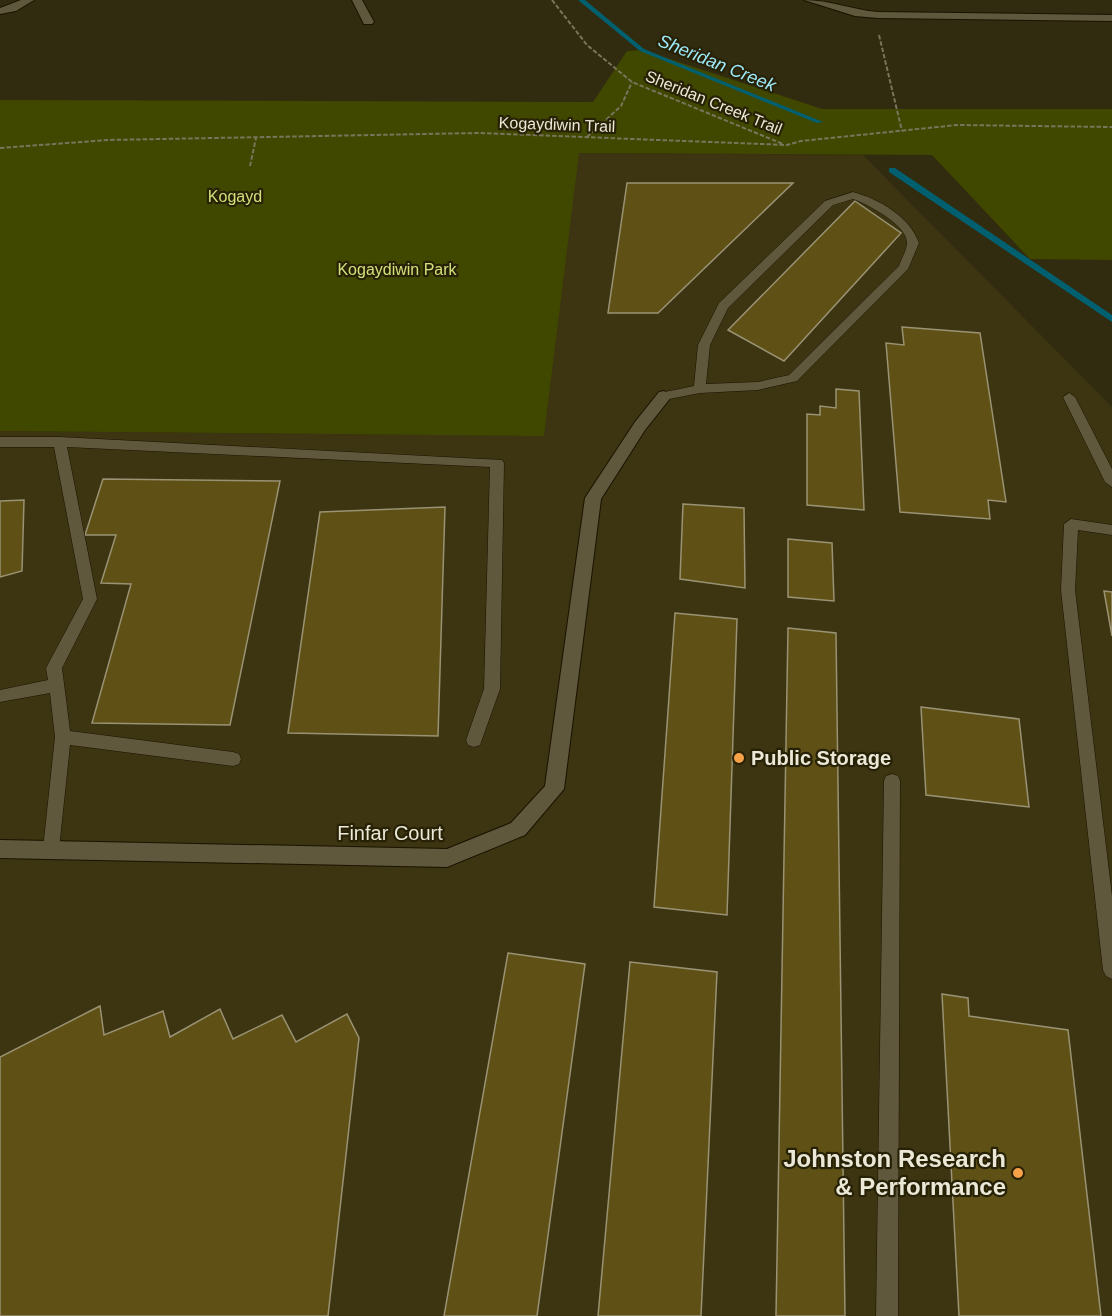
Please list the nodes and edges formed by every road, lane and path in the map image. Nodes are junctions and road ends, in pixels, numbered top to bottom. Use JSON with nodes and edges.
{"nodes":[{"id":1,"x":29,"y":0,"type":"edge"},
{"id":2,"x":357,"y":0,"type":"edge"},
{"id":3,"x":552,"y":0,"type":"edge"},
{"id":4,"x":809,"y":0,"type":"edge"},
{"id":5,"x":0,"y":11,"type":"edge"},
{"id":6,"x":878,"y":15,"type":"junction"},
{"id":7,"x":1112,"y":18,"type":"edge"},
{"id":8,"x":368,"y":22,"type":"dead end"},
{"id":9,"x":632,"y":82,"type":"junction"},
{"id":10,"x":1112,"y":127,"type":"edge"},
{"id":11,"x":902,"y":131,"type":"junction"},
{"id":12,"x":587,"y":137,"type":"junction"},
{"id":13,"x":256,"y":138,"type":"junction"},
{"id":14,"x":787,"y":145,"type":"junction"},
{"id":15,"x":0,"y":148,"type":"edge"},
{"id":16,"x":250,"y":166,"type":"dead end"},
{"id":17,"x":700,"y":389,"type":"junction"},
{"id":18,"x":664,"y":396,"type":"joint"},
{"id":19,"x":1070,"y":397,"type":"dead end"},
{"id":20,"x":0,"y":441,"type":"edge"},
{"id":21,"x":60,"y":442,"type":"junction"},
{"id":22,"x":1112,"y":482,"type":"edge"},
{"id":23,"x":1112,"y":530,"type":"edge"},
{"id":24,"x":56,"y":685,"type":"junction"},
{"id":25,"x":0,"y":696,"type":"edge"},
{"id":26,"x":63,"y":737,"type":"junction"},
{"id":27,"x":474,"y":740,"type":"dead end"},
{"id":28,"x":233,"y":759,"type":"dead end"},
{"id":29,"x":891,"y":781,"type":"dead end"},
{"id":30,"x":0,"y":849,"type":"edge"},
{"id":31,"x":51,"y":849,"type":"junction"},
{"id":32,"x":1112,"y":970,"type":"edge"},
{"id":33,"x":887,"y":1316,"type":"edge"}],
"edges":[{"from":1,"to":5,"type":"street"},
{"from":2,"to":8,"type":"street"},
{"from":3,"to":9,"type":"path","name":"Sheridan Creek Trail"},
{"from":4,"to":6,"type":"street"},
{"from":6,"to":7,"type":"street"},
{"from":6,"to":11,"type":"path"},
{"from":9,"to":12,"type":"path","name":"Sheridan Creek Trail"},
{"from":9,"to":14,"type":"path","name":"Sheridan Creek Trail"},
{"from":10,"to":11,"type":"path","name":"Kogaydiwin Trail"},
{"from":11,"to":14,"type":"path","name":"Kogaydiwin Trail"},
{"from":12,"to":13,"type":"path","name":"Kogaydiwin Trail"},
{"from":12,"to":14,"type":"path","name":"Kogaydiwin Trail"},
{"from":13,"to":15,"type":"path","name":"Kogaydiwin Trail"},
{"from":13,"to":16,"type":"path"},
{"from":17,"to":17,"type":"lane"},
{"from":17,"to":18,"type":"lane"},
{"from":18,"to":31,"type":"street","name":"Finfar Court"},
{"from":19,"to":22,"type":"lane"},
{"from":20,"to":21,"type":"lane"},
{"from":21,"to":24,"type":"lane"},
{"from":21,"to":27,"type":"lane"},
{"from":23,"to":32,"type":"lane"},
{"from":24,"to":25,"type":"lane"},
{"from":24,"to":26,"type":"lane"},
{"from":26,"to":28,"type":"lane"},
{"from":26,"to":31,"type":"lane"},
{"from":29,"to":33,"type":"lane"},
{"from":30,"to":31,"type":"street","name":"Finfar Court"}]}
